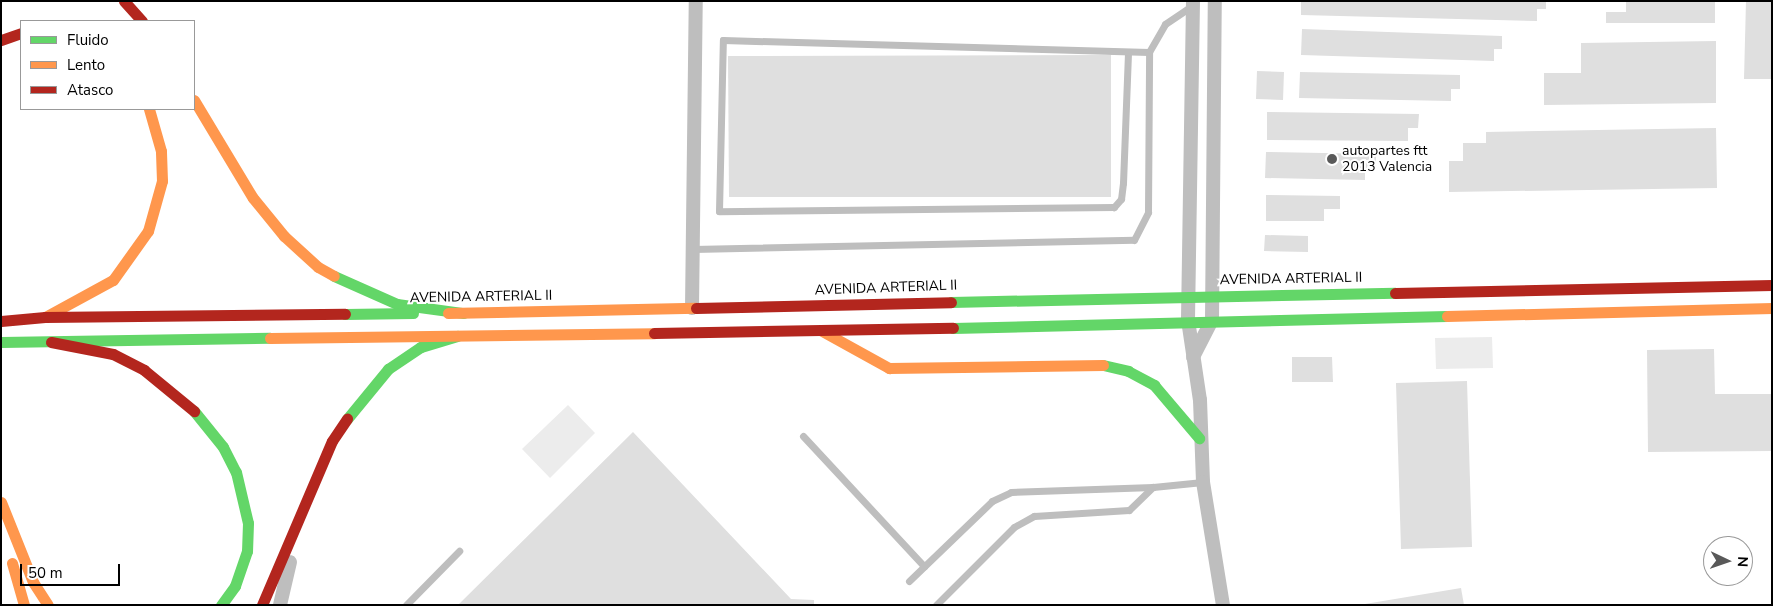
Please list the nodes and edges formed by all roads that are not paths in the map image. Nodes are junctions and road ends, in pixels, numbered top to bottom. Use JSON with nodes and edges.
{"nodes":[{"id":1,"x":124,"y":1,"type":"edge"},
{"id":2,"x":696,"y":1,"type":"edge"},
{"id":3,"x":1215,"y":1,"type":"edge"},
{"id":4,"x":1193,"y":3,"type":"edge"},
{"id":5,"x":141,"y":20,"type":"edge"},
{"id":6,"x":20,"y":33,"type":"edge"},
{"id":7,"x":1,"y":40,"type":"edge"},
{"id":8,"x":1149,"y":52,"type":"junction"},
{"id":9,"x":1128,"y":53,"type":"junction"},
{"id":10,"x":195,"y":102,"type":"edge"},
{"id":11,"x":149,"y":110,"type":"edge"},
{"id":12,"x":693,"y":250,"type":"junction"},
{"id":13,"x":1772,"y":285,"type":"edge"},
{"id":14,"x":1187,"y":295,"type":"junction"},
{"id":15,"x":1211,"y":295,"type":"junction"},
{"id":16,"x":692,"y":308,"type":"junction"},
{"id":17,"x":1772,"y":308,"type":"edge"},
{"id":18,"x":463,"y":313,"type":"junction"},
{"id":19,"x":45,"y":317,"type":"junction"},
{"id":20,"x":1188,"y":320,"type":"junction"},
{"id":21,"x":1212,"y":320,"type":"junction"},
{"id":22,"x":1,"y":321,"type":"edge"},
{"id":23,"x":820,"y":331,"type":"junction"},
{"id":24,"x":457,"y":336,"type":"junction"},
{"id":25,"x":1,"y":342,"type":"edge"},
{"id":26,"x":51,"y":342,"type":"junction"},
{"id":27,"x":1193,"y":357,"type":"junction"},
{"id":28,"x":803,"y":436,"type":"dead end"},
{"id":29,"x":1199,"y":438,"type":"junction"},
{"id":30,"x":1203,"y":482,"type":"junction"},
{"id":31,"x":1153,"y":487,"type":"junction"},
{"id":32,"x":308,"y":492,"type":"junction"},
{"id":33,"x":1,"y":502,"type":"edge"},
{"id":34,"x":1,"y":525,"type":"edge"},
{"id":35,"x":459,"y":551,"type":"dead end"},
{"id":36,"x":924,"y":566,"type":"junction"},
{"id":37,"x":909,"y":581,"type":"dead end"},
{"id":38,"x":24,"y":605,"type":"edge"},
{"id":39,"x":48,"y":605,"type":"edge"},
{"id":40,"x":221,"y":605,"type":"edge"},
{"id":41,"x":262,"y":605,"type":"edge"},
{"id":42,"x":280,"y":605,"type":"edge"},
{"id":43,"x":406,"y":605,"type":"edge"},
{"id":44,"x":936,"y":605,"type":"edge"},
{"id":45,"x":1223,"y":605,"type":"edge"}],
"edges":[{"from":1,"to":5,"type":"main road"},
{"from":2,"to":12,"type":"street"},
{"from":3,"to":15,"type":"street"},
{"from":4,"to":8,"type":"lane"},
{"from":4,"to":14,"type":"street"},
{"from":6,"to":7,"type":"main road"},
{"from":8,"to":9,"type":"lane"},
{"from":8,"to":12,"type":"lane"},
{"from":9,"to":9,"type":"lane"},
{"from":10,"to":18,"type":"main road"},
{"from":11,"to":19,"type":"main road"},
{"from":12,"to":16,"type":"street"},
{"from":13,"to":15,"type":"main road","name":"AVENIDA ARTERIAL II"},
{"from":14,"to":15,"type":"main road","name":"AVENIDA ARTERIAL II"},
{"from":14,"to":16,"type":"main road","name":"AVENIDA ARTERIAL II"},
{"from":14,"to":20,"type":"street"},
{"from":15,"to":21,"type":"street"},
{"from":16,"to":18,"type":"main road","name":"AVENIDA ARTERIAL II"},
{"from":17,"to":21,"type":"main road"},
{"from":18,"to":19,"type":"main road","name":"AVENIDA ARTERIAL II"},
{"from":19,"to":22,"type":"main road","name":"AVENIDA ARTERIAL II"},
{"from":20,"to":21,"type":"main road"},
{"from":20,"to":23,"type":"main road"},
{"from":20,"to":27,"type":"street"},
{"from":21,"to":27,"type":"street"},
{"from":23,"to":24,"type":"main road"},
{"from":23,"to":29,"type":"main road"},
{"from":24,"to":26,"type":"main road"},
{"from":24,"to":32,"type":"main road"},
{"from":25,"to":26,"type":"main road"},
{"from":26,"to":40,"type":"main road"},
{"from":27,"to":29,"type":"street"},
{"from":28,"to":36,"type":"lane"},
{"from":29,"to":30,"type":"street"},
{"from":30,"to":31,"type":"lane"},
{"from":30,"to":45,"type":"street"},
{"from":31,"to":36,"type":"lane"},
{"from":31,"to":44,"type":"lane"},
{"from":32,"to":41,"type":"main road"},
{"from":32,"to":42,"type":"street"},
{"from":33,"to":39,"type":"main road"},
{"from":34,"to":38,"type":"main road"},
{"from":35,"to":43,"type":"lane"},
{"from":36,"to":37,"type":"lane"}]}
